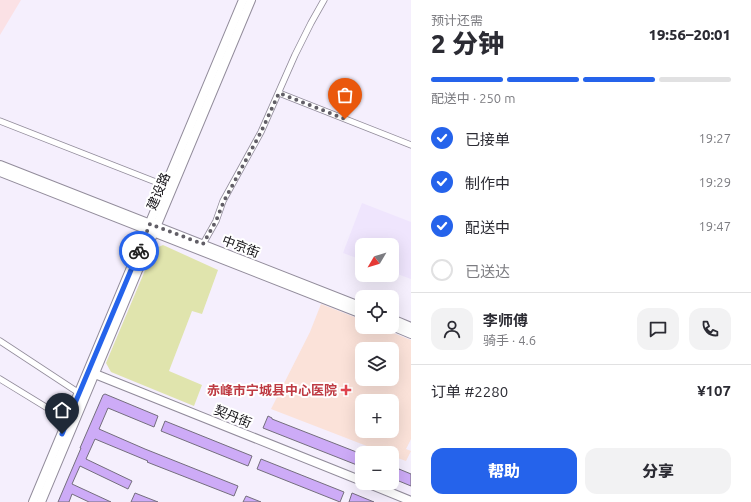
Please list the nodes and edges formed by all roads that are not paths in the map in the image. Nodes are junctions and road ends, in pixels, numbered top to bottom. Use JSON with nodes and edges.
{"nodes":[{"id":1,"x":243,"y":0,"type":"edge"},
{"id":2,"x":251,"y":0,"type":"edge"},
{"id":3,"x":324,"y":0,"type":"edge"},
{"id":4,"x":279,"y":93,"type":"junction"},
{"id":5,"x":0,"y":121,"type":"edge"},
{"id":6,"x":411,"y":145,"type":"edge"},
{"id":7,"x":0,"y":165,"type":"edge"},
{"id":8,"x":0,"y":172,"type":"edge"},
{"id":9,"x":166,"y":186,"type":"junction"},
{"id":10,"x":152,"y":228,"type":"junction"},
{"id":11,"x":203,"y":244,"type":"junction"},
{"id":12,"x":355,"y":304,"type":"edge"},
{"id":13,"x":355,"y":311,"type":"edge"},
{"id":14,"x":399,"y":322,"type":"edge"},
{"id":15,"x":411,"y":327,"type":"edge"},
{"id":16,"x":399,"y":329,"type":"edge"},
{"id":17,"x":411,"y":334,"type":"edge"},
{"id":18,"x":0,"y":340,"type":"edge"},
{"id":19,"x":95,"y":374,"type":"junction"},
{"id":20,"x":0,"y":379,"type":"edge"},
{"id":21,"x":79,"y":393,"type":"junction"},
{"id":22,"x":68,"y":420,"type":"junction"},
{"id":23,"x":355,"y":478,"type":"edge"},
{"id":24,"x":384,"y":490,"type":"edge"},
{"id":25,"x":411,"y":501,"type":"edge"},
{"id":26,"x":33,"y":502,"type":"edge"},
{"id":27,"x":40,"y":502,"type":"edge"}],
"edges":[{"from":1,"to":9,"type":"main road","name":"建设路"},
{"from":2,"to":10,"type":"main road","name":"建设路"},
{"from":3,"to":4,"type":"street"},
{"from":4,"to":6,"type":"street"},
{"from":4,"to":11,"type":"street"},
{"from":5,"to":9,"type":"street"},
{"from":7,"to":10,"type":"main road","name":"中京街"},
{"from":8,"to":10,"type":"main road","name":"中京街"},
{"from":9,"to":10,"type":"main road","name":"建设路"},
{"from":10,"to":11,"type":"main road","name":"中京街"},
{"from":10,"to":13,"type":"main road","name":"中京街"},
{"from":10,"to":19,"type":"main road","name":"建设路"},
{"from":10,"to":21,"type":"main road","name":"建设路"},
{"from":11,"to":12,"type":"main road","name":"中京街"},
{"from":14,"to":15,"type":"main road"},
{"from":16,"to":17,"type":"main road"},
{"from":18,"to":21,"type":"street"},
{"from":19,"to":23,"type":"main road","name":"契丹街"},
{"from":19,"to":27,"type":"main road","name":"建设路"},
{"from":20,"to":22,"type":"street"},
{"from":21,"to":22,"type":"main road","name":"建设路"},
{"from":22,"to":26,"type":"main road","name":"建设路"},
{"from":24,"to":25,"type":"main road"}]}
